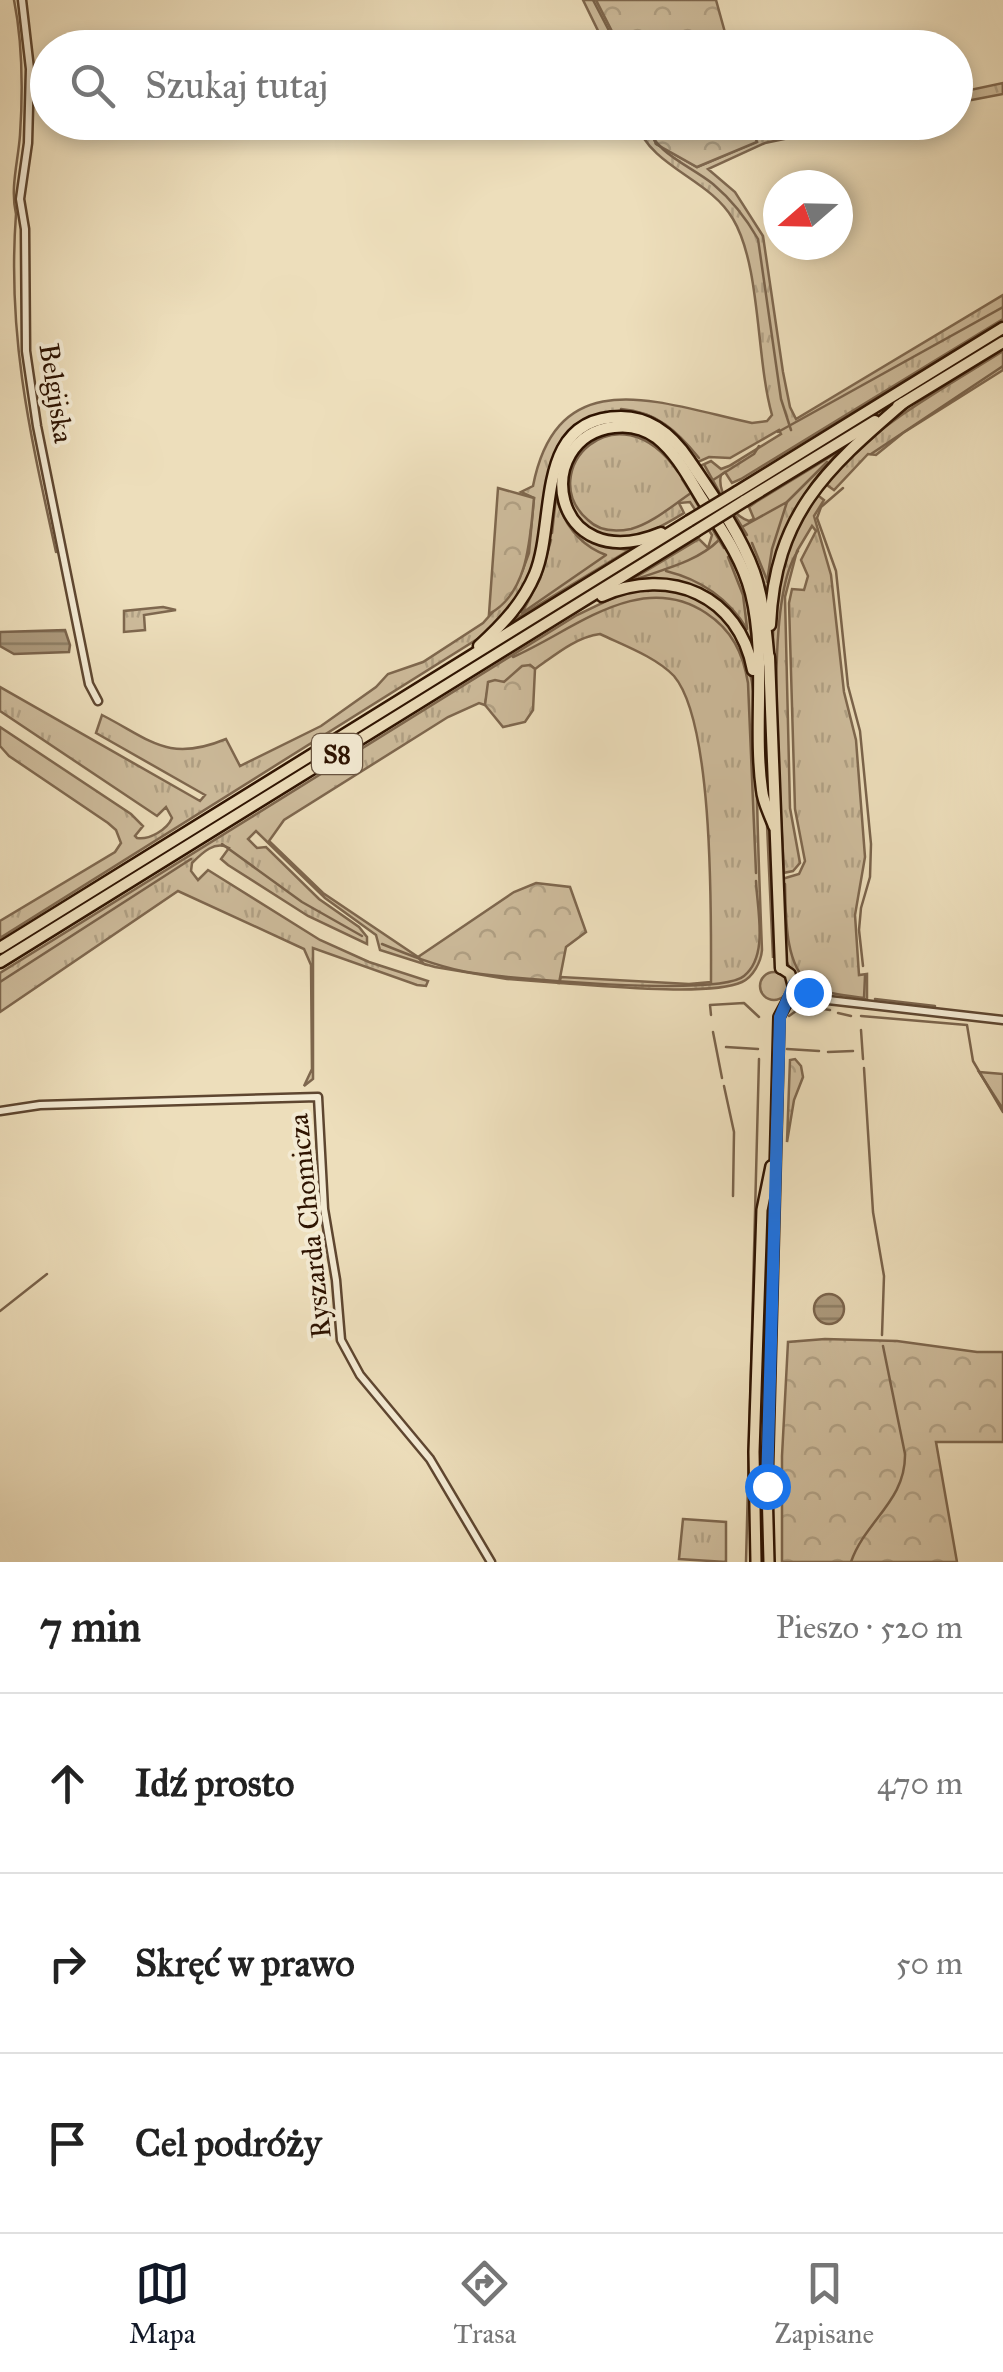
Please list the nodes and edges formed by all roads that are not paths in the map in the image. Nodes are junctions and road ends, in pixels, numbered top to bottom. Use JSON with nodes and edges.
{"nodes":[{"id":1,"x":22,"y":0,"type":"edge"},
{"id":2,"x":1003,"y":328,"type":"edge"},
{"id":3,"x":1003,"y":342,"type":"edge"},
{"id":4,"x":903,"y":403,"type":"junction"},
{"id":5,"x":740,"y":496,"type":"junction"},
{"id":6,"x":692,"y":526,"type":"junction"},
{"id":7,"x":514,"y":645,"type":"junction"},
{"id":8,"x":769,"y":662,"type":"junction"},
{"id":9,"x":455,"y":666,"type":"junction"},
{"id":10,"x":98,"y":702,"type":"dead end"},
{"id":11,"x":758,"y":703,"type":"junction"},
{"id":12,"x":774,"y":826,"type":"junction"},
{"id":13,"x":0,"y":948,"type":"edge"},
{"id":14,"x":0,"y":962,"type":"edge"},
{"id":15,"x":781,"y":968,"type":"joint"},
{"id":16,"x":794,"y":984,"type":"junction"},
{"id":17,"x":788,"y":1000,"type":"junction"},
{"id":18,"x":828,"y":1000,"type":"junction"},
{"id":19,"x":1003,"y":1020,"type":"edge"},
{"id":20,"x":0,"y":1111,"type":"edge"},
{"id":21,"x":776,"y":1144,"type":"junction"},
{"id":22,"x":491,"y":1562,"type":"edge"},
{"id":23,"x":756,"y":1562,"type":"edge"},
{"id":24,"x":768,"y":1562,"type":"edge"}],
"edges":[{"from":1,"to":10,"type":"street","name":"Belgijska"},
{"from":2,"to":5,"type":"highway","number":"S8"},
{"from":3,"to":4,"type":"highway","number":"S8"},
{"from":4,"to":5,"type":"highway","number":"S8"},
{"from":4,"to":8,"type":"highway"},
{"from":5,"to":6,"type":"highway","number":"S8","bridge":true},
{"from":6,"to":7,"type":"highway","number":"S8"},
{"from":6,"to":9,"type":"highway","number":"S8"},
{"from":6,"to":11,"type":"highway"},
{"from":7,"to":11,"type":"highway"},
{"from":7,"to":14,"type":"highway","number":"S8"},
{"from":8,"to":9,"type":"highway"},
{"from":8,"to":12,"type":"highway"},
{"from":9,"to":13,"type":"highway","number":"S8"},
{"from":11,"to":12,"type":"highway"},
{"from":12,"to":15,"type":"highway"},
{"from":15,"to":16,"type":"main road"},
{"from":16,"to":17,"type":"main road"},
{"from":16,"to":18,"type":"street"},
{"from":17,"to":18,"type":"street"},
{"from":17,"to":21,"type":"main road"},
{"from":18,"to":19,"type":"street"},
{"from":20,"to":22,"type":"street","name":"Ryszarda Chomicza"},
{"from":21,"to":23,"type":"main road"},
{"from":21,"to":24,"type":"main road"}]}
